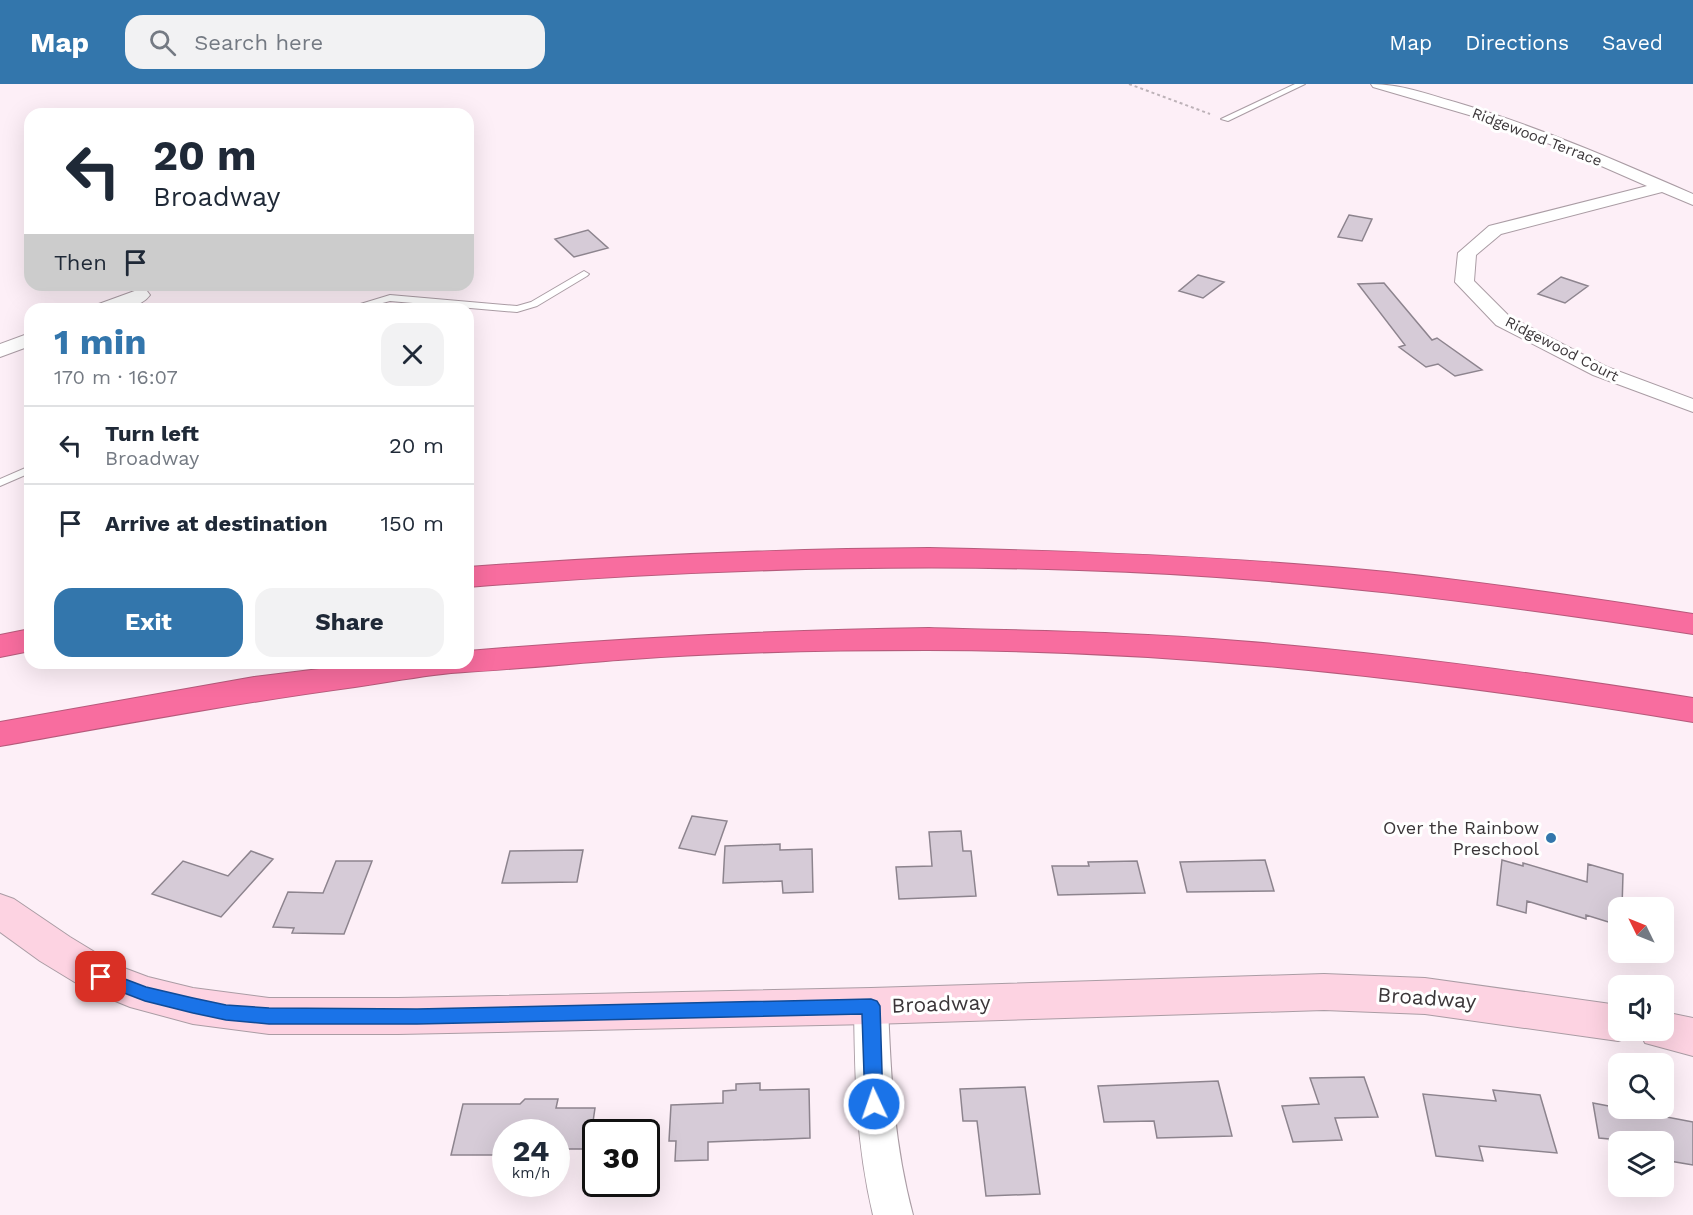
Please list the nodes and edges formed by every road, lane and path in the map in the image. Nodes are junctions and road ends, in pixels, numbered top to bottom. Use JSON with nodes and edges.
{"nodes":[{"id":1,"x":1130,"y":84,"type":"edge"},
{"id":2,"x":1301,"y":84,"type":"edge"},
{"id":3,"x":1378,"y":84,"type":"edge"},
{"id":4,"x":1225,"y":119,"type":"joint"},
{"id":5,"x":1663,"y":187,"type":"junction"},
{"id":6,"x":1693,"y":200,"type":"edge"},
{"id":7,"x":584,"y":274,"type":"dead end"},
{"id":8,"x":140,"y":295,"type":"dead end"},
{"id":9,"x":119,"y":303,"type":"edge"},
{"id":10,"x":371,"y":303,"type":"edge"},
{"id":11,"x":448,"y":303,"type":"edge"},
{"id":12,"x":474,"y":305,"type":"edge"},
{"id":13,"x":24,"y":341,"type":"edge"},
{"id":14,"x":0,"y":351,"type":"edge"},
{"id":15,"x":1693,"y":406,"type":"edge"},
{"id":16,"x":24,"y":471,"type":"edge"},
{"id":17,"x":0,"y":483,"type":"edge"},
{"id":18,"x":474,"y":577,"type":"edge"},
{"id":19,"x":1693,"y":624,"type":"edge"},
{"id":20,"x":24,"y":641,"type":"edge"},
{"id":21,"x":0,"y":646,"type":"edge"},
{"id":22,"x":474,"y":661,"type":"edge"},
{"id":23,"x":409,"y":669,"type":"edge"},
{"id":24,"x":1693,"y":710,"type":"edge"},
{"id":25,"x":0,"y":734,"type":"edge"},
{"id":26,"x":0,"y":910,"type":"edge"},
{"id":27,"x":871,"y":1006,"type":"junction"},
{"id":28,"x":1608,"y":1022,"type":"edge"},
{"id":29,"x":1674,"y":1033,"type":"edge"},
{"id":30,"x":1693,"y":1037,"type":"edge"},
{"id":31,"x":893,"y":1215,"type":"edge"}],
"edges":[{"from":1,"to":4,"type":"path"},
{"from":2,"to":4,"type":"lane"},
{"from":3,"to":5,"type":"street","name":"Ridgewood Terrace"},
{"from":5,"to":6,"type":"street","name":"Ridgewood Terrace"},
{"from":5,"to":15,"type":"street","name":"Ridgewood Court"},
{"from":7,"to":12,"type":"lane"},
{"from":8,"to":9,"type":"street"},
{"from":10,"to":11,"type":"lane"},
{"from":13,"to":14,"type":"street"},
{"from":16,"to":17,"type":"lane"},
{"from":18,"to":19,"type":"highway"},
{"from":20,"to":21,"type":"highway"},
{"from":22,"to":24,"type":"highway"},
{"from":23,"to":25,"type":"highway"},
{"from":26,"to":27,"type":"main road","name":"Broadway"},
{"from":27,"to":28,"type":"main road","name":"Broadway"},
{"from":27,"to":31,"type":"street"},
{"from":29,"to":30,"type":"main road"}]}
